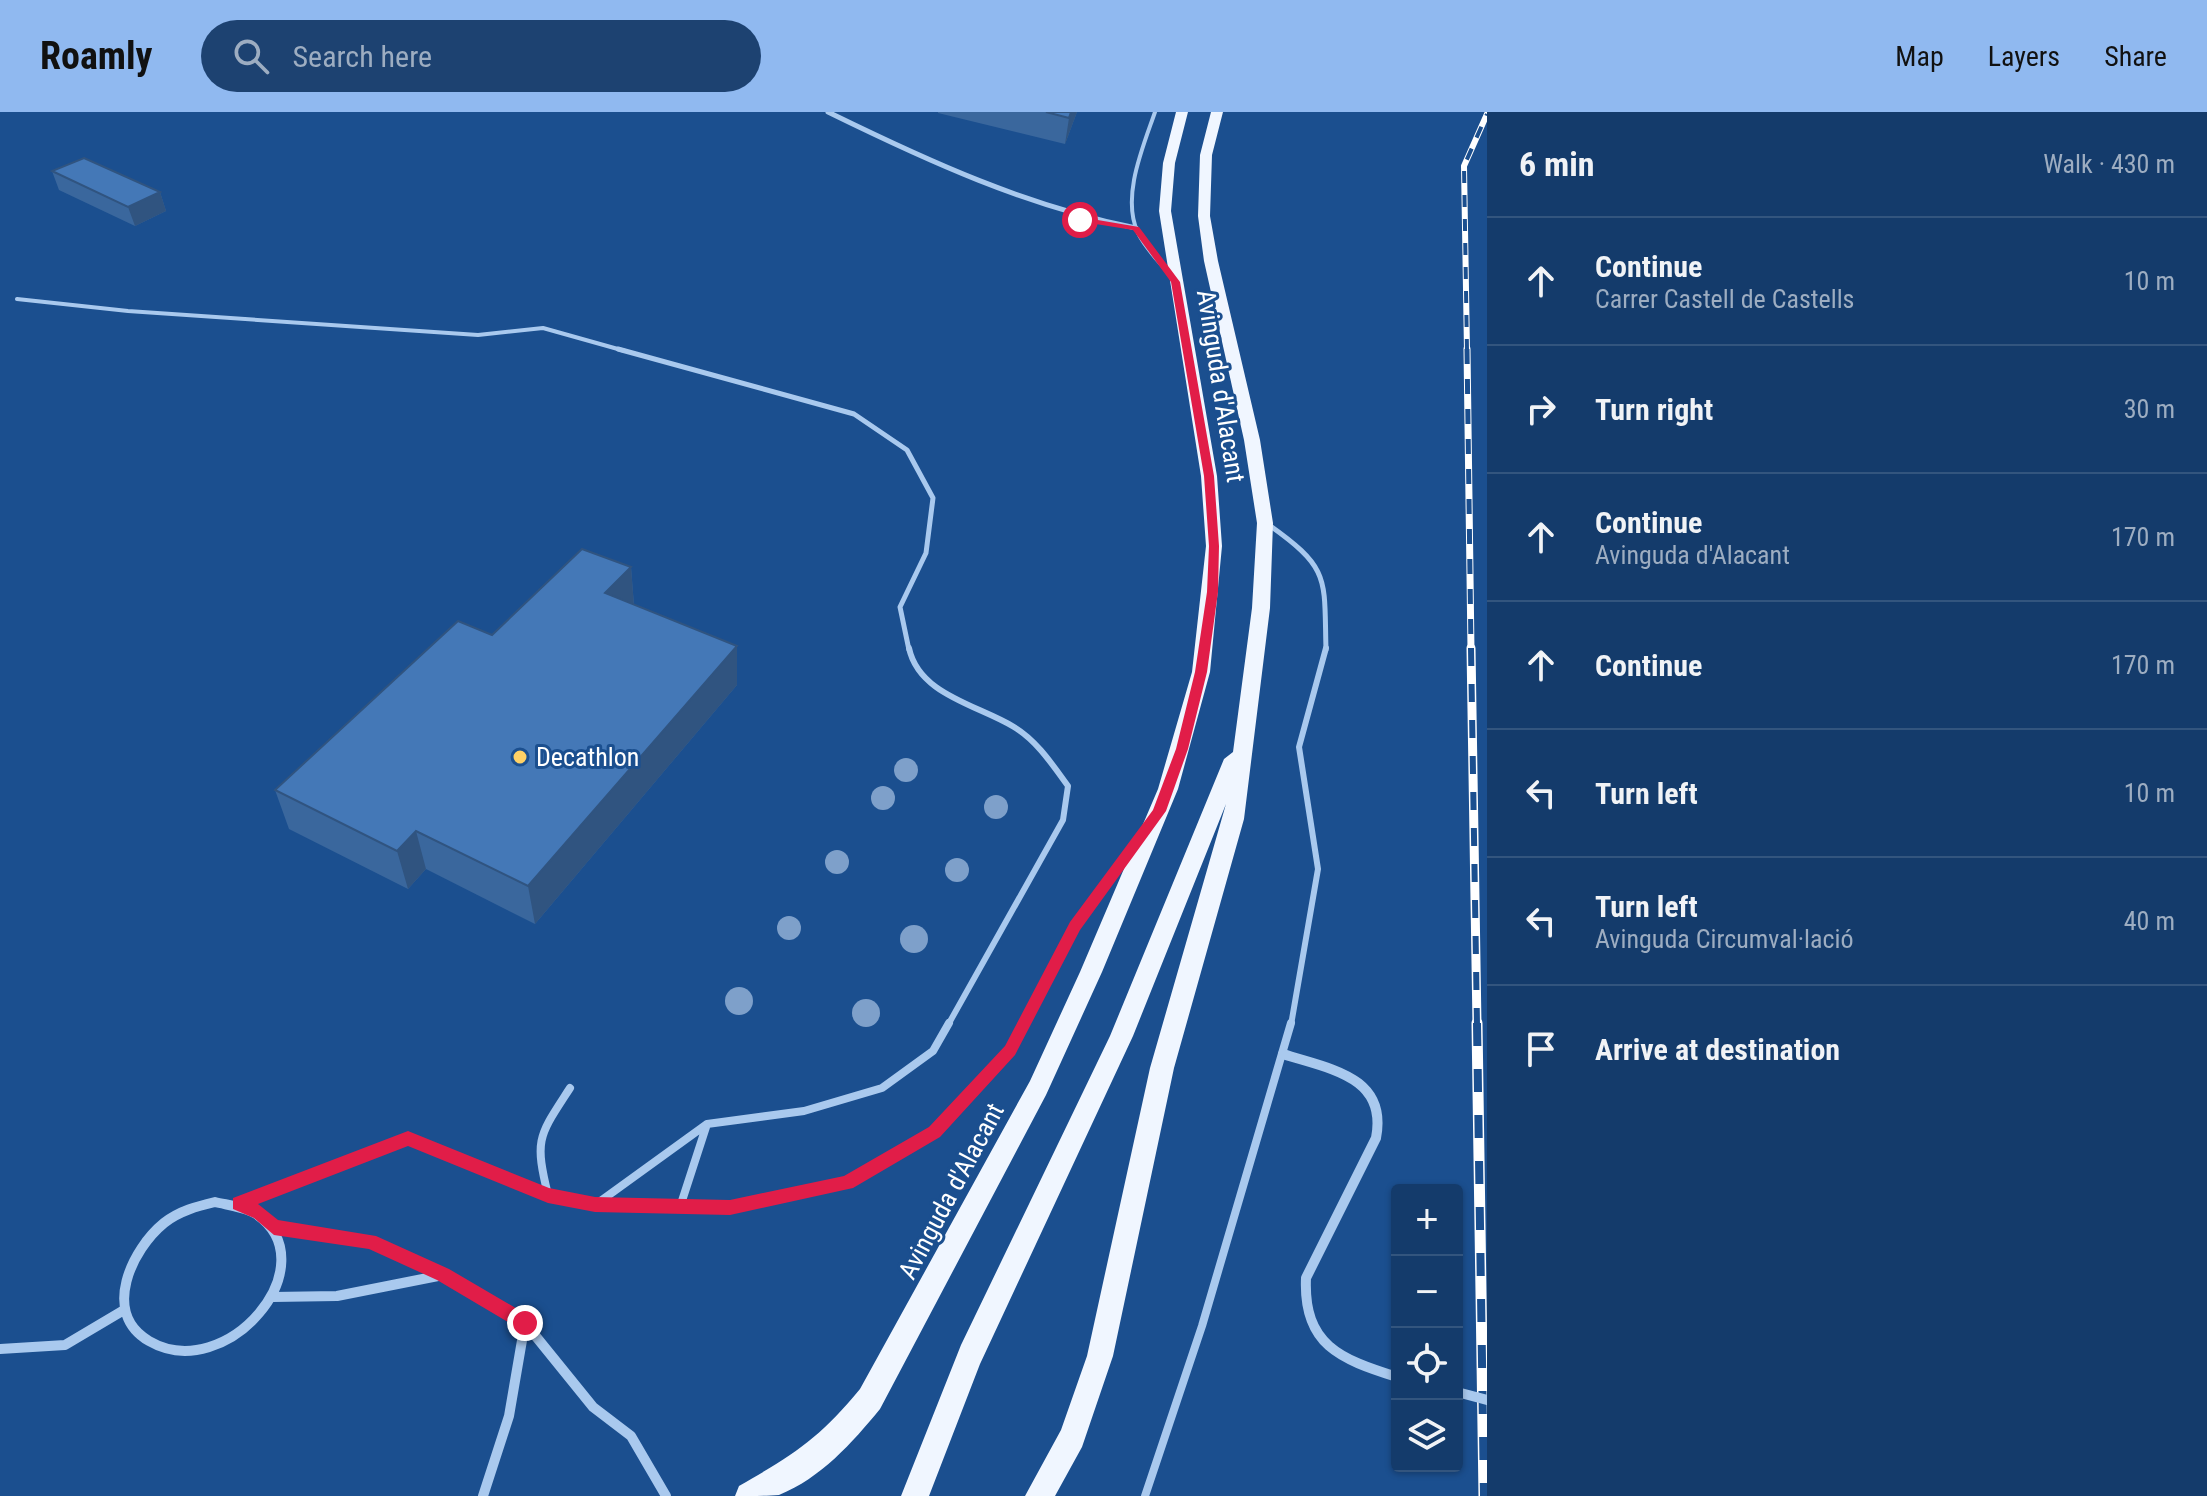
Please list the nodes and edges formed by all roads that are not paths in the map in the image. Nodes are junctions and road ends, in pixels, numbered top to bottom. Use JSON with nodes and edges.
{"nodes":[{"id":1,"x":828,"y":112,"type":"edge"},
{"id":2,"x":1155,"y":112,"type":"edge"},
{"id":3,"x":1182,"y":112,"type":"edge"},
{"id":4,"x":1217,"y":112,"type":"edge"},
{"id":5,"x":1136,"y":228,"type":"junction"},
{"id":6,"x":1176,"y":282,"type":"junction"},
{"id":7,"x":17,"y":299,"type":"dead end"},
{"id":8,"x":1265,"y":523,"type":"junction"},
{"id":9,"x":1244,"y":734,"type":"junction"},
{"id":10,"x":1159,"y":811,"type":"junction"},
{"id":11,"x":1283,"y":1054,"type":"junction"},
{"id":12,"x":570,"y":1088,"type":"dead end"},
{"id":13,"x":707,"y":1124,"type":"junction"},
{"id":14,"x":548,"y":1195,"type":"junction"},
{"id":15,"x":239,"y":1204,"type":"junction"},
{"id":16,"x":595,"y":1205,"type":"junction"},
{"id":17,"x":680,"y":1207,"type":"junction"},
{"id":18,"x":274,"y":1227,"type":"junction"},
{"id":19,"x":443,"y":1274,"type":"junction"},
{"id":20,"x":273,"y":1297,"type":"junction"},
{"id":21,"x":124,"y":1310,"type":"junction"},
{"id":22,"x":525,"y":1323,"type":"junction"},
{"id":23,"x":0,"y":1349,"type":"edge"},
{"id":24,"x":1391,"y":1374,"type":"edge"},
{"id":25,"x":1463,"y":1394,"type":"edge"},
{"id":26,"x":1487,"y":1400,"type":"edge"},
{"id":27,"x":483,"y":1496,"type":"edge"},
{"id":28,"x":666,"y":1496,"type":"edge"},
{"id":29,"x":749,"y":1496,"type":"edge"},
{"id":30,"x":915,"y":1496,"type":"edge"},
{"id":31,"x":1039,"y":1496,"type":"edge"},
{"id":32,"x":1145,"y":1496,"type":"edge"}],
"edges":[{"from":1,"to":5,"type":"street"},
{"from":2,"to":5,"type":"lane"},
{"from":3,"to":6,"type":"main road","name":"Avinguda d'Alacant"},
{"from":4,"to":8,"type":"main road","name":"Avinguda d'Alacant"},
{"from":5,"to":6,"type":"lane"},
{"from":6,"to":10,"type":"main road","name":"Avinguda d'Alacant"},
{"from":7,"to":13,"type":"lane"},
{"from":8,"to":9,"type":"main road","name":"Avinguda d'Alacant"},
{"from":8,"to":11,"type":"lane"},
{"from":9,"to":30,"type":"main road","name":"Avinguda d'Alacant"},
{"from":9,"to":31,"type":"main road","name":"Avinguda d'Alacant"},
{"from":10,"to":17,"type":"lane"},
{"from":10,"to":29,"type":"main road","name":"Avinguda d'Alacant"},
{"from":11,"to":24,"type":"street"},
{"from":11,"to":32,"type":"lane"},
{"from":12,"to":14,"type":"lane"},
{"from":13,"to":16,"type":"lane"},
{"from":13,"to":17,"type":"lane"},
{"from":14,"to":15,"type":"lane"},
{"from":14,"to":16,"type":"lane"},
{"from":15,"to":18,"type":"street"},
{"from":15,"to":21,"type":"street"},
{"from":16,"to":17,"type":"lane"},
{"from":18,"to":19,"type":"street"},
{"from":18,"to":20,"type":"street"},
{"from":19,"to":20,"type":"street"},
{"from":19,"to":22,"type":"street"},
{"from":20,"to":21,"type":"street"},
{"from":21,"to":23,"type":"street"},
{"from":22,"to":27,"type":"street"},
{"from":22,"to":28,"type":"street"},
{"from":25,"to":26,"type":"street","bridge":true}]}
